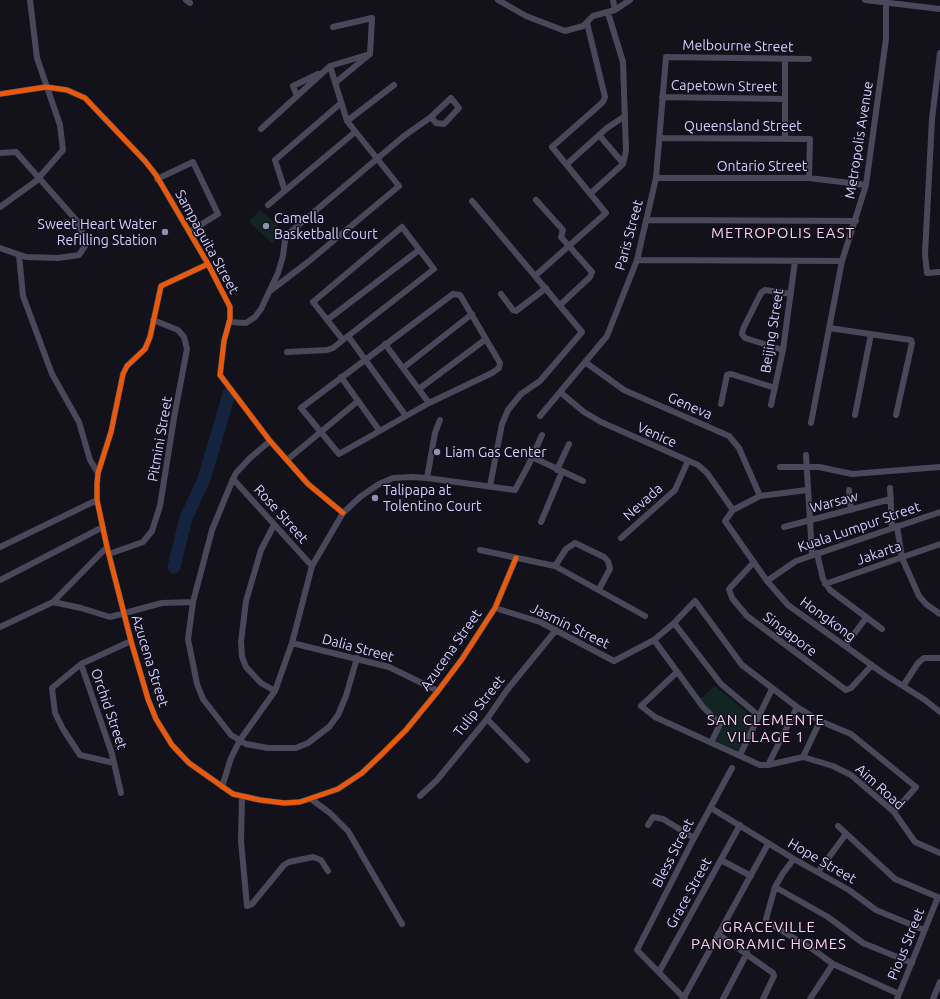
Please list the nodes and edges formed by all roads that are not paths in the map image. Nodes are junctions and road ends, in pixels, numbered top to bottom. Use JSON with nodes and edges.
{"nodes":[{"id":1,"x":30,"y":0,"type":"edge"},
{"id":2,"x":498,"y":0,"type":"edge"},
{"id":3,"x":613,"y":0,"type":"edge"},
{"id":4,"x":630,"y":0,"type":"edge"},
{"id":5,"x":865,"y":0,"type":"edge"},
{"id":6,"x":886,"y":1,"type":"edge"},
{"id":7,"x":940,"y":9,"type":"edge"},
{"id":8,"x":615,"y":10,"type":"junction"},
{"id":9,"x":608,"y":13,"type":"junction"},
{"id":10,"x":586,"y":23,"type":"junction"},
{"id":11,"x":333,"y":27,"type":"dead end"},
{"id":12,"x":940,"y":53,"type":"edge"},
{"id":13,"x":370,"y":54,"type":"junction"},
{"id":14,"x":666,"y":56,"type":"joint"},
{"id":15,"x":785,"y":59,"type":"junction"},
{"id":16,"x":809,"y":59,"type":"dead end"},
{"id":17,"x":330,"y":66,"type":"junction"},
{"id":18,"x":323,"y":72,"type":"junction"},
{"id":19,"x":335,"y":83,"type":"junction"},
{"id":20,"x":394,"y":85,"type":"dead end"},
{"id":21,"x":46,"y":87,"type":"junction"},
{"id":22,"x":0,"y":94,"type":"edge"},
{"id":23,"x":297,"y":96,"type":"junction"},
{"id":24,"x":662,"y":97,"type":"junction"},
{"id":25,"x":785,"y":99,"type":"junction"},
{"id":26,"x":341,"y":103,"type":"junction"},
{"id":27,"x":625,"y":116,"type":"junction"},
{"id":28,"x":431,"y":117,"type":"junction"},
{"id":29,"x":347,"y":121,"type":"junction"},
{"id":30,"x":261,"y":129,"type":"dead end"},
{"id":31,"x":355,"y":132,"type":"junction"},
{"id":32,"x":599,"y":135,"type":"junction"},
{"id":33,"x":660,"y":138,"type":"junction"},
{"id":34,"x":785,"y":138,"type":"junction"},
{"id":35,"x":0,"y":153,"type":"edge"},
{"id":36,"x":378,"y":158,"type":"junction"},
{"id":37,"x":623,"y":163,"type":"junction"},
{"id":38,"x":567,"y":164,"type":"junction"},
{"id":39,"x":39,"y":178,"type":"junction"},
{"id":40,"x":158,"y":178,"type":"junction"},
{"id":41,"x":656,"y":178,"type":"junction"},
{"id":42,"x":809,"y":178,"type":"junction"},
{"id":43,"x":866,"y":185,"type":"junction"},
{"id":44,"x":285,"y":191,"type":"junction"},
{"id":45,"x":591,"y":193,"type":"junction"},
{"id":46,"x":536,"y":200,"type":"dead end"},
{"id":47,"x":472,"y":201,"type":"dead end"},
{"id":48,"x":268,"y":205,"type":"dead end"},
{"id":49,"x":0,"y":207,"type":"edge"},
{"id":50,"x":646,"y":220,"type":"junction"},
{"id":51,"x":856,"y":220,"type":"junction"},
{"id":52,"x":189,"y":232,"type":"junction"},
{"id":53,"x":570,"y":246,"type":"junction"},
{"id":54,"x":0,"y":248,"type":"edge"},
{"id":55,"x":419,"y":250,"type":"junction"},
{"id":56,"x":19,"y":255,"type":"junction"},
{"id":57,"x":637,"y":260,"type":"junction"},
{"id":58,"x":796,"y":261,"type":"junction"},
{"id":59,"x":842,"y":261,"type":"junction"},
{"id":60,"x":208,"y":264,"type":"junction"},
{"id":61,"x":940,"y":272,"type":"edge"},
{"id":62,"x":535,"y":276,"type":"junction"},
{"id":63,"x":546,"y":288,"type":"junction"},
{"id":64,"x":269,"y":292,"type":"junction"},
{"id":65,"x":502,"y":294,"type":"dead end"},
{"id":66,"x":791,"y":294,"type":"junction"},
{"id":67,"x":560,"y":305,"type":"junction"},
{"id":68,"x":472,"y":314,"type":"junction"},
{"id":69,"x":153,"y":320,"type":"junction"},
{"id":70,"x":327,"y":320,"type":"junction"},
{"id":71,"x":230,"y":322,"type":"junction"},
{"id":72,"x":829,"y":328,"type":"junction"},
{"id":73,"x":871,"y":334,"type":"junction"},
{"id":74,"x":346,"y":338,"type":"junction"},
{"id":75,"x":486,"y":339,"type":"junction"},
{"id":76,"x":385,"y":344,"type":"junction"},
{"id":77,"x":783,"y":350,"type":"junction"},
{"id":78,"x":287,"y":352,"type":"dead end"},
{"id":79,"x":364,"y":360,"type":"junction"},
{"id":80,"x":585,"y":362,"type":"junction"},
{"id":81,"x":403,"y":368,"type":"junction"},
{"id":82,"x":341,"y":377,"type":"junction"},
{"id":83,"x":775,"y":388,"type":"junction"},
{"id":84,"x":419,"y":390,"type":"junction"},
{"id":85,"x":560,"y":392,"type":"junction"},
{"id":86,"x":358,"y":401,"type":"junction"},
{"id":87,"x":429,"y":403,"type":"junction"},
{"id":88,"x":720,"y":404,"type":"dead end"},
{"id":89,"x":771,"y":405,"type":"dead end"},
{"id":90,"x":855,"y":415,"type":"dead end"},
{"id":91,"x":896,"y":415,"type":"dead end"},
{"id":92,"x":406,"y":416,"type":"junction"},
{"id":93,"x":540,"y":416,"type":"dead end"},
{"id":94,"x":440,"y":420,"type":"dead end"},
{"id":95,"x":811,"y":423,"type":"dead end"},
{"id":96,"x":379,"y":430,"type":"junction"},
{"id":97,"x":320,"y":432,"type":"junction"},
{"id":98,"x":542,"y":434,"type":"dead end"},
{"id":99,"x":270,"y":441,"type":"junction"},
{"id":100,"x":569,"y":444,"type":"dead end"},
{"id":101,"x":806,"y":455,"type":"dead end"},
{"id":102,"x":532,"y":458,"type":"junction"},
{"id":103,"x":287,"y":460,"type":"junction"},
{"id":104,"x":688,"y":461,"type":"junction"},
{"id":105,"x":780,"y":467,"type":"dead end"},
{"id":106,"x":806,"y":467,"type":"junction"},
{"id":107,"x":940,"y":467,"type":"edge"},
{"id":108,"x":559,"y":471,"type":"junction"},
{"id":109,"x":98,"y":473,"type":"junction"},
{"id":110,"x":427,"y":478,"type":"junction"},
{"id":111,"x":233,"y":479,"type":"junction"},
{"id":112,"x":583,"y":481,"type":"dead end"},
{"id":113,"x":490,"y":486,"type":"junction"},
{"id":114,"x":890,"y":488,"type":"dead end"},
{"id":115,"x":807,"y":490,"type":"junction"},
{"id":116,"x":849,"y":490,"type":"dead end"},
{"id":117,"x":760,"y":496,"type":"junction"},
{"id":118,"x":890,"y":499,"type":"junction"},
{"id":119,"x":97,"y":500,"type":"junction"},
{"id":120,"x":733,"y":510,"type":"junction"},
{"id":121,"x":851,"y":510,"type":"junction"},
{"id":122,"x":940,"y":512,"type":"edge"},
{"id":123,"x":343,"y":513,"type":"junction"},
{"id":124,"x":809,"y":521,"type":"junction"},
{"id":125,"x":541,"y":522,"type":"dead end"},
{"id":126,"x":274,"y":525,"type":"junction"},
{"id":127,"x":784,"y":527,"type":"dead end"},
{"id":128,"x":895,"y":527,"type":"junction"},
{"id":129,"x":103,"y":528,"type":"junction"},
{"id":130,"x":621,"y":538,"type":"dead end"},
{"id":131,"x":940,"y":544,"type":"edge"},
{"id":132,"x":0,"y":547,"type":"edge"},
{"id":133,"x":107,"y":547,"type":"junction"},
{"id":134,"x":480,"y":550,"type":"dead end"},
{"id":135,"x":109,"y":554,"type":"junction"},
{"id":136,"x":814,"y":554,"type":"junction"},
{"id":137,"x":516,"y":558,"type":"junction"},
{"id":138,"x":902,"y":558,"type":"junction"},
{"id":139,"x":754,"y":562,"type":"junction"},
{"id":140,"x":312,"y":566,"type":"junction"},
{"id":141,"x":555,"y":566,"type":"junction"},
{"id":142,"x":0,"y":580,"type":"edge"},
{"id":143,"x":768,"y":580,"type":"junction"},
{"id":144,"x":825,"y":584,"type":"junction"},
{"id":145,"x":599,"y":589,"type":"junction"},
{"id":146,"x":53,"y":602,"type":"junction"},
{"id":147,"x":193,"y":602,"type":"junction"},
{"id":148,"x":495,"y":608,"type":"junction"},
{"id":149,"x":123,"y":614,"type":"junction"},
{"id":150,"x":940,"y":614,"type":"edge"},
{"id":151,"x":645,"y":616,"type":"dead end"},
{"id":152,"x":866,"y":618,"type":"junction"},
{"id":153,"x":674,"y":623,"type":"junction"},
{"id":154,"x":0,"y":627,"type":"edge"},
{"id":155,"x":882,"y":629,"type":"dead end"},
{"id":156,"x":556,"y":630,"type":"junction"},
{"id":157,"x":654,"y":640,"type":"junction"},
{"id":158,"x":131,"y":641,"type":"junction"},
{"id":159,"x":292,"y":643,"type":"junction"},
{"id":160,"x":845,"y":646,"type":"junction"},
{"id":161,"x":357,"y":658,"type":"junction"},
{"id":162,"x":940,"y":658,"type":"edge"},
{"id":163,"x":81,"y":664,"type":"junction"},
{"id":164,"x":872,"y":665,"type":"junction"},
{"id":165,"x":676,"y":673,"type":"junction"},
{"id":166,"x":903,"y":686,"type":"junction"},
{"id":167,"x":772,"y":689,"type":"junction"},
{"id":168,"x":275,"y":691,"type":"junction"},
{"id":169,"x":438,"y":691,"type":"junction"},
{"id":170,"x":797,"y":707,"type":"junction"},
{"id":171,"x":940,"y":712,"type":"edge"},
{"id":172,"x":758,"y":715,"type":"junction"},
{"id":173,"x":487,"y":719,"type":"junction"},
{"id":174,"x":820,"y":721,"type":"junction"},
{"id":175,"x":240,"y":740,"type":"junction"},
{"id":176,"x":712,"y":741,"type":"junction"},
{"id":177,"x":740,"y":756,"type":"junction"},
{"id":178,"x":803,"y":757,"type":"junction"},
{"id":179,"x":526,"y":760,"type":"dead end"},
{"id":180,"x":114,"y":763,"type":"junction"},
{"id":181,"x":768,"y":765,"type":"junction"},
{"id":182,"x":732,"y":768,"type":"dead end"},
{"id":183,"x":222,"y":787,"type":"junction"},
{"id":184,"x":121,"y":793,"type":"dead end"},
{"id":185,"x":420,"y":796,"type":"dead end"},
{"id":186,"x":242,"y":797,"type":"junction"},
{"id":187,"x":311,"y":799,"type":"junction"},
{"id":188,"x":710,"y":808,"type":"junction"},
{"id":189,"x":894,"y":812,"type":"junction"},
{"id":190,"x":648,"y":825,"type":"dead end"},
{"id":191,"x":740,"y":825,"type":"junction"},
{"id":192,"x":838,"y":826,"type":"dead end"},
{"id":193,"x":846,"y":834,"type":"junction"},
{"id":194,"x":694,"y":838,"type":"junction"},
{"id":195,"x":768,"y":844,"type":"junction"},
{"id":196,"x":940,"y":853,"type":"edge"},
{"id":197,"x":794,"y":859,"type":"junction"},
{"id":198,"x":721,"y":860,"type":"junction"},
{"id":199,"x":328,"y":870,"type":"dead end"},
{"id":200,"x":818,"y":872,"type":"junction"},
{"id":201,"x":750,"y":876,"type":"junction"},
{"id":202,"x":775,"y":888,"type":"junction"},
{"id":203,"x":939,"y":897,"type":"edge"},
{"id":204,"x":402,"y":924,"type":"dead end"},
{"id":205,"x":924,"y":930,"type":"junction"},
{"id":206,"x":718,"y":934,"type":"junction"},
{"id":207,"x":747,"y":953,"type":"junction"},
{"id":208,"x":912,"y":963,"type":"junction"},
{"id":209,"x":833,"y":964,"type":"junction"},
{"id":210,"x":659,"y":972,"type":"junction"},
{"id":211,"x":940,"y":982,"type":"edge"},
{"id":212,"x":898,"y":996,"type":"edge"},
{"id":213,"x":684,"y":998,"type":"edge"},
{"id":214,"x":723,"y":999,"type":"edge"},
{"id":215,"x":763,"y":999,"type":"edge"},
{"id":216,"x":810,"y":999,"type":"edge"},
{"id":217,"x":933,"y":999,"type":"edge"}],
"edges":[{"from":1,"to":21,"type":"street"},
{"from":2,"to":10,"type":"street"},
{"from":3,"to":8,"type":"street"},
{"from":4,"to":8,"type":"street"},
{"from":5,"to":6,"type":"street"},
{"from":6,"to":7,"type":"street"},
{"from":6,"to":43,"type":"street","name":"Metropolis Avenue"},
{"from":8,"to":9,"type":"street"},
{"from":9,"to":10,"type":"street"},
{"from":9,"to":27,"type":"street"},
{"from":10,"to":38,"type":"street"},
{"from":11,"to":13,"type":"street"},
{"from":12,"to":61,"type":"street"},
{"from":13,"to":17,"type":"street"},
{"from":13,"to":19,"type":"street"},
{"from":14,"to":15,"type":"street","name":"Melbourne Street"},
{"from":14,"to":24,"type":"street","name":"Paris Street"},
{"from":15,"to":16,"type":"street","name":"Melbourne Street"},
{"from":15,"to":25,"type":"street"},
{"from":17,"to":18,"type":"street"},
{"from":17,"to":19,"type":"street"},
{"from":18,"to":23,"type":"street"},
{"from":18,"to":23,"type":"street"},
{"from":19,"to":26,"type":"street"},
{"from":20,"to":29,"type":"street"},
{"from":21,"to":22,"type":"street","name":"Sampaguita Street"},
{"from":21,"to":39,"type":"street"},
{"from":21,"to":40,"type":"street","name":"Sampaguita Street"},
{"from":23,"to":30,"type":"street"},
{"from":24,"to":25,"type":"street","name":"Capetown Street"},
{"from":24,"to":33,"type":"street","name":"Paris Street"},
{"from":25,"to":34,"type":"street"},
{"from":26,"to":29,"type":"street"},
{"from":26,"to":44,"type":"street"},
{"from":27,"to":32,"type":"street"},
{"from":27,"to":37,"type":"street"},
{"from":28,"to":28,"type":"street"},
{"from":28,"to":36,"type":"street"},
{"from":29,"to":31,"type":"street"},
{"from":31,"to":36,"type":"street"},
{"from":31,"to":44,"type":"street"},
{"from":32,"to":37,"type":"street"},
{"from":32,"to":38,"type":"street"},
{"from":33,"to":34,"type":"street","name":"Queensland Street"},
{"from":33,"to":41,"type":"street","name":"Paris Street"},
{"from":34,"to":42,"type":"street","name":"Queensland Street"},
{"from":35,"to":39,"type":"street"},
{"from":36,"to":64,"type":"street"},
{"from":36,"to":64,"type":"street"},
{"from":37,"to":45,"type":"street"},
{"from":38,"to":45,"type":"street"},
{"from":39,"to":49,"type":"street"},
{"from":39,"to":56,"type":"street"},
{"from":40,"to":52,"type":"street","name":"Sampaguita Street"},
{"from":40,"to":52,"type":"street"},
{"from":41,"to":42,"type":"street","name":"Ontario Street"},
{"from":41,"to":50,"type":"street","name":"Paris Street"},
{"from":42,"to":43,"type":"street","name":"Ontario Street"},
{"from":43,"to":51,"type":"street","name":"Metropolis Avenue"},
{"from":44,"to":48,"type":"street"},
{"from":45,"to":53,"type":"street"},
{"from":46,"to":53,"type":"street"},
{"from":47,"to":62,"type":"street"},
{"from":50,"to":51,"type":"street"},
{"from":50,"to":57,"type":"street","name":"Paris Street"},
{"from":51,"to":59,"type":"street","name":"Metropolis Avenue"},
{"from":52,"to":60,"type":"street","name":"Sampaguita Street"},
{"from":53,"to":62,"type":"street"},
{"from":53,"to":67,"type":"street"},
{"from":54,"to":56,"type":"street"},
{"from":55,"to":70,"type":"street"},
{"from":55,"to":70,"type":"street"},
{"from":55,"to":74,"type":"street"},
{"from":56,"to":109,"type":"street"},
{"from":57,"to":58,"type":"street"},
{"from":57,"to":80,"type":"street","name":"Paris Street"},
{"from":58,"to":59,"type":"street"},
{"from":58,"to":66,"type":"street","name":"Beijing Street"},
{"from":59,"to":72,"type":"street","name":"Metropolis Avenue"},
{"from":60,"to":69,"type":"street","name":"Azucena Street"},
{"from":60,"to":71,"type":"street","name":"Sampaguita Street"},
{"from":62,"to":63,"type":"street"},
{"from":63,"to":65,"type":"street"},
{"from":63,"to":67,"type":"street"},
{"from":64,"to":71,"type":"street"},
{"from":66,"to":77,"type":"street","name":"Beijing Street"},
{"from":66,"to":77,"type":"street"},
{"from":67,"to":113,"type":"street"},
{"from":68,"to":75,"type":"street"},
{"from":68,"to":76,"type":"street"},
{"from":68,"to":81,"type":"street"},
{"from":69,"to":109,"type":"street","name":"Azucena Street"},
{"from":69,"to":135,"type":"street","name":"Pitmini Street"},
{"from":70,"to":74,"type":"street"},
{"from":71,"to":99,"type":"street","name":"Sampaguita Street"},
{"from":72,"to":73,"type":"street"},
{"from":72,"to":95,"type":"street","name":"Metropolis Avenue"},
{"from":73,"to":90,"type":"street"},
{"from":73,"to":91,"type":"street"},
{"from":74,"to":78,"type":"street"},
{"from":74,"to":79,"type":"street"},
{"from":75,"to":84,"type":"street"},
{"from":75,"to":87,"type":"street"},
{"from":76,"to":79,"type":"street"},
{"from":76,"to":81,"type":"street"},
{"from":77,"to":83,"type":"street","name":"Beijing Street"},
{"from":79,"to":82,"type":"street"},
{"from":79,"to":92,"type":"street"},
{"from":80,"to":85,"type":"street","name":"Paris Street"},
{"from":80,"to":117,"type":"street","name":"Geneva"},
{"from":81,"to":84,"type":"street"},
{"from":82,"to":86,"type":"street"},
{"from":82,"to":97,"type":"street"},
{"from":83,"to":88,"type":"street"},
{"from":83,"to":89,"type":"street","name":"Beijing Street"},
{"from":84,"to":87,"type":"street"},
{"from":85,"to":93,"type":"street","name":"Paris Street"},
{"from":85,"to":104,"type":"street","name":"Venice"},
{"from":86,"to":96,"type":"street"},
{"from":86,"to":97,"type":"street"},
{"from":87,"to":92,"type":"street"},
{"from":92,"to":96,"type":"street"},
{"from":94,"to":110,"type":"street"},
{"from":96,"to":97,"type":"street"},
{"from":97,"to":103,"type":"street"},
{"from":98,"to":102,"type":"street"},
{"from":99,"to":103,"type":"street","name":"Sampaguita Street"},
{"from":99,"to":111,"type":"street"},
{"from":100,"to":108,"type":"street"},
{"from":101,"to":106,"type":"street"},
{"from":102,"to":108,"type":"street"},
{"from":102,"to":113,"type":"street"},
{"from":103,"to":123,"type":"street","name":"Sampaguita Street"},
{"from":104,"to":120,"type":"street","name":"Venice"},
{"from":104,"to":130,"type":"street","name":"Nevada"},
{"from":105,"to":106,"type":"street"},
{"from":106,"to":107,"type":"street"},
{"from":106,"to":115,"type":"street"},
{"from":108,"to":112,"type":"street"},
{"from":108,"to":125,"type":"street"},
{"from":109,"to":119,"type":"street","name":"Azucena Street"},
{"from":110,"to":113,"type":"street"},
{"from":110,"to":123,"type":"street"},
{"from":111,"to":126,"type":"street","name":"Rose Street"},
{"from":111,"to":147,"type":"street"},
{"from":114,"to":118,"type":"street"},
{"from":115,"to":117,"type":"street"},
{"from":115,"to":124,"type":"street"},
{"from":116,"to":121,"type":"street"},
{"from":117,"to":120,"type":"street"},
{"from":118,"to":121,"type":"street","name":"Warsaw"},
{"from":118,"to":128,"type":"street"},
{"from":119,"to":129,"type":"street","name":"Azucena Street"},
{"from":119,"to":132,"type":"street"},
{"from":120,"to":139,"type":"street","name":"Hongkong"},
{"from":121,"to":124,"type":"street","name":"Warsaw"},
{"from":122,"to":128,"type":"street","name":"Kuala Lumpur Street"},
{"from":123,"to":140,"type":"street"},
{"from":124,"to":127,"type":"street","name":"Warsaw"},
{"from":124,"to":136,"type":"street"},
{"from":126,"to":140,"type":"street","name":"Rose Street"},
{"from":126,"to":168,"type":"street"},
{"from":128,"to":136,"type":"street","name":"Kuala Lumpur Street"},
{"from":128,"to":138,"type":"street"},
{"from":129,"to":133,"type":"street","name":"Azucena Street"},
{"from":129,"to":142,"type":"street"},
{"from":131,"to":138,"type":"street","name":"Jakarta"},
{"from":133,"to":135,"type":"street","name":"Azucena Street"},
{"from":133,"to":146,"type":"street"},
{"from":134,"to":137,"type":"street"},
{"from":135,"to":149,"type":"street","name":"Azucena Street"},
{"from":136,"to":143,"type":"street","name":"Kuala Lumpur Street"},
{"from":136,"to":144,"type":"street"},
{"from":137,"to":141,"type":"street"},
{"from":137,"to":148,"type":"street","name":"Azucena Street"},
{"from":138,"to":144,"type":"street","name":"Jakarta"},
{"from":138,"to":150,"type":"street"},
{"from":139,"to":143,"type":"street","name":"Hongkong"},
{"from":139,"to":164,"type":"street","name":"Singapore"},
{"from":140,"to":159,"type":"street"},
{"from":141,"to":145,"type":"street"},
{"from":141,"to":145,"type":"street"},
{"from":143,"to":160,"type":"street","name":"Hongkong"},
{"from":144,"to":152,"type":"street"},
{"from":145,"to":151,"type":"street"},
{"from":146,"to":149,"type":"street"},
{"from":146,"to":154,"type":"street"},
{"from":147,"to":149,"type":"street"},
{"from":147,"to":175,"type":"street"},
{"from":148,"to":156,"type":"street","name":"Jasmin Street"},
{"from":148,"to":169,"type":"street","name":"Azucena Street"},
{"from":149,"to":158,"type":"street","name":"Azucena Street"},
{"from":152,"to":155,"type":"street"},
{"from":152,"to":160,"type":"street"},
{"from":153,"to":157,"type":"street"},
{"from":153,"to":167,"type":"street"},
{"from":153,"to":172,"type":"street"},
{"from":156,"to":157,"type":"street","name":"Jasmin Street"},
{"from":156,"to":173,"type":"street","name":"Tulip Street"},
{"from":157,"to":165,"type":"street"},
{"from":158,"to":163,"type":"street","name":"Orchid Street"},
{"from":158,"to":183,"type":"street","name":"Azucena Street"},
{"from":159,"to":161,"type":"street","name":"Dalia Street"},
{"from":159,"to":168,"type":"street"},
{"from":160,"to":164,"type":"street","name":"Hongkong"},
{"from":161,"to":169,"type":"street","name":"Dalia Street"},
{"from":161,"to":175,"type":"street"},
{"from":162,"to":166,"type":"street"},
{"from":163,"to":180,"type":"street","name":"Orchid Street"},
{"from":163,"to":180,"type":"street"},
{"from":164,"to":166,"type":"street","name":"Hongkong"},
{"from":165,"to":176,"type":"street"},
{"from":165,"to":176,"type":"street","name":"Aim Road"},
{"from":166,"to":171,"type":"street","name":"Hongkong"},
{"from":167,"to":170,"type":"street"},
{"from":167,"to":172,"type":"street"},
{"from":168,"to":175,"type":"street"},
{"from":169,"to":187,"type":"street","name":"Azucena Street"},
{"from":170,"to":174,"type":"street"},
{"from":170,"to":181,"type":"street"},
{"from":172,"to":177,"type":"street"},
{"from":173,"to":179,"type":"street"},
{"from":173,"to":185,"type":"street","name":"Tulip Street"},
{"from":174,"to":178,"type":"street"},
{"from":174,"to":189,"type":"street"},
{"from":175,"to":183,"type":"street"},
{"from":176,"to":177,"type":"street","name":"Aim Road"},
{"from":177,"to":181,"type":"street","name":"Aim Road"},
{"from":178,"to":181,"type":"street","name":"Aim Road"},
{"from":178,"to":189,"type":"street","name":"Aim Road"},
{"from":180,"to":184,"type":"street","name":"Orchid Street"},
{"from":182,"to":188,"type":"street","name":"Bless Street"},
{"from":183,"to":186,"type":"street","name":"Azucena Street"},
{"from":186,"to":187,"type":"street","name":"Azucena Street"},
{"from":186,"to":199,"type":"street"},
{"from":187,"to":204,"type":"street"},
{"from":188,"to":191,"type":"street","name":"Hope Street"},
{"from":188,"to":194,"type":"street","name":"Bless Street"},
{"from":189,"to":196,"type":"street","name":"Aim Road"},
{"from":190,"to":194,"type":"street"},
{"from":191,"to":195,"type":"street","name":"Hope Street"},
{"from":191,"to":198,"type":"street","name":"Grace Street"},
{"from":192,"to":193,"type":"street"},
{"from":193,"to":200,"type":"street"},
{"from":193,"to":203,"type":"street"},
{"from":194,"to":210,"type":"street","name":"Bless Street"},
{"from":195,"to":197,"type":"street","name":"Hope Street"},
{"from":195,"to":201,"type":"street"},
{"from":197,"to":200,"type":"street","name":"Hope Street"},
{"from":197,"to":202,"type":"street"},
{"from":198,"to":201,"type":"street"},
{"from":198,"to":210,"type":"street","name":"Grace Street"},
{"from":200,"to":205,"type":"street","name":"Hope Street"},
{"from":201,"to":206,"type":"street"},
{"from":202,"to":208,"type":"street"},
{"from":202,"to":209,"type":"street"},
{"from":203,"to":205,"type":"street","name":"Pious Street"},
{"from":205,"to":208,"type":"street","name":"Pious Street"},
{"from":206,"to":207,"type":"street"},
{"from":206,"to":213,"type":"street"},
{"from":207,"to":214,"type":"street"},
{"from":207,"to":215,"type":"street"},
{"from":208,"to":212,"type":"street","name":"Pious Street"},
{"from":209,"to":212,"type":"street"},
{"from":209,"to":216,"type":"street"},
{"from":210,"to":213,"type":"street"},
{"from":211,"to":217,"type":"street"}]}
